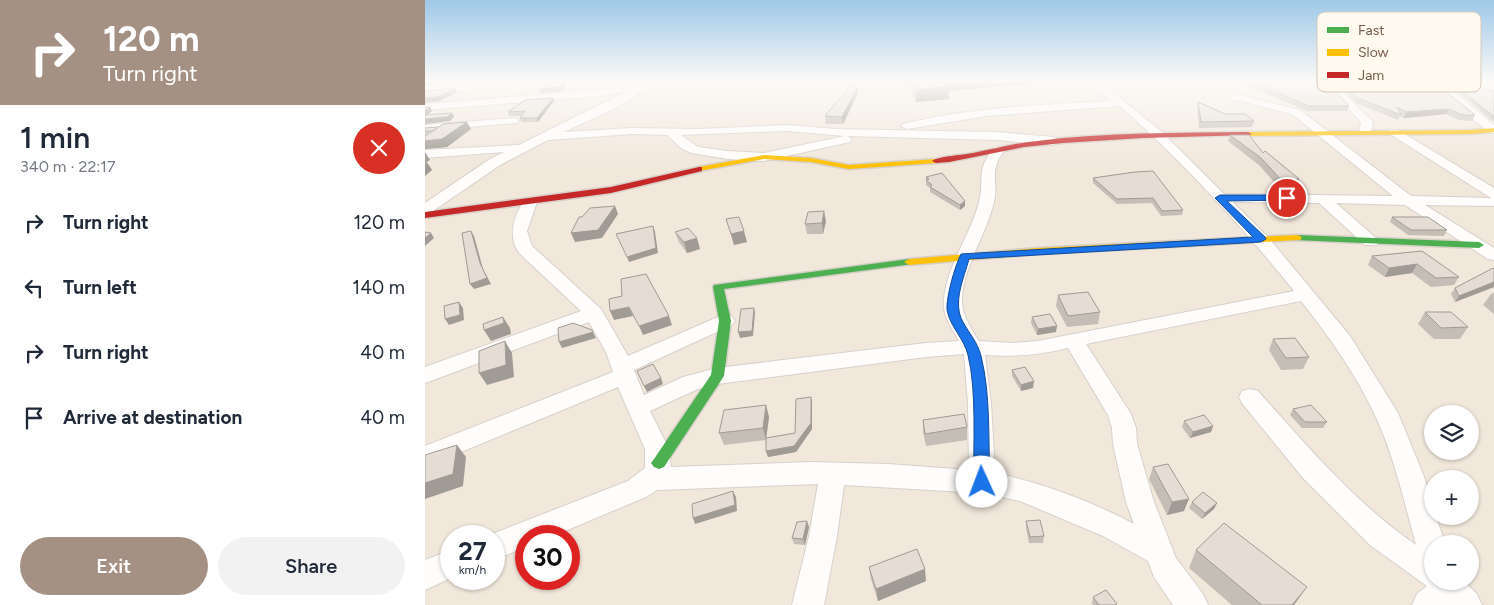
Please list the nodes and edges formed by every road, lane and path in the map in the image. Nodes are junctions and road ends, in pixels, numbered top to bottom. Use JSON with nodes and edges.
{"nodes":[{"id":1,"x":523,"y":109,"type":"edge"},
{"id":2,"x":600,"y":109,"type":"edge"},
{"id":3,"x":1013,"y":109,"type":"edge"},
{"id":4,"x":1129,"y":109,"type":"edge"},
{"id":5,"x":1289,"y":109,"type":"edge"},
{"id":6,"x":1355,"y":109,"type":"edge"},
{"id":7,"x":1469,"y":109,"type":"edge"},
{"id":8,"x":513,"y":121,"type":"junction"},
{"id":9,"x":425,"y":128,"type":"edge"},
{"id":10,"x":1494,"y":131,"type":"edge"},
{"id":11,"x":669,"y":132,"type":"junction"},
{"id":12,"x":1365,"y":132,"type":"junction"},
{"id":13,"x":1394,"y":132,"type":"junction"},
{"id":14,"x":873,"y":133,"type":"junction"},
{"id":15,"x":1322,"y":133,"type":"junction"},
{"id":16,"x":1159,"y":135,"type":"junction"},
{"id":17,"x":543,"y":137,"type":"junction"},
{"id":18,"x":1053,"y":141,"type":"junction"},
{"id":19,"x":521,"y":147,"type":"junction"},
{"id":20,"x":493,"y":149,"type":"junction"},
{"id":21,"x":998,"y":151,"type":"junction"},
{"id":22,"x":425,"y":154,"type":"edge"},
{"id":23,"x":763,"y":158,"type":"junction"},
{"id":24,"x":1494,"y":194,"type":"edge"},
{"id":25,"x":1220,"y":198,"type":"junction"},
{"id":26,"x":1323,"y":199,"type":"junction"},
{"id":27,"x":1406,"y":199,"type":"junction"},
{"id":28,"x":530,"y":202,"type":"junction"},
{"id":29,"x":1494,"y":202,"type":"edge"},
{"id":30,"x":425,"y":210,"type":"edge"},
{"id":31,"x":425,"y":215,"type":"edge"},
{"id":32,"x":1261,"y":239,"type":"junction"},
{"id":33,"x":1371,"y":242,"type":"junction"},
{"id":34,"x":1479,"y":245,"type":"junction"},
{"id":35,"x":1494,"y":255,"type":"edge"},
{"id":36,"x":965,"y":256,"type":"junction"},
{"id":37,"x":1307,"y":294,"type":"junction"},
{"id":38,"x":594,"y":313,"type":"junction"},
{"id":39,"x":725,"y":322,"type":"junction"},
{"id":40,"x":1073,"y":340,"type":"junction"},
{"id":41,"x":972,"y":347,"type":"junction"},
{"id":42,"x":623,"y":371,"type":"junction"},
{"id":43,"x":425,"y":375,"type":"edge"},
{"id":44,"x":717,"y":376,"type":"junction"},
{"id":45,"x":1250,"y":398,"type":"dead end"},
{"id":46,"x":637,"y":407,"type":"junction"},
{"id":47,"x":425,"y":457,"type":"edge"},
{"id":48,"x":655,"y":471,"type":"junction"},
{"id":49,"x":833,"y":474,"type":"junction"},
{"id":50,"x":982,"y":482,"type":"junction"},
{"id":51,"x":1428,"y":535,"type":"edge"},
{"id":52,"x":505,"y":543,"type":"edge"},
{"id":53,"x":1161,"y":553,"type":"junction"},
{"id":54,"x":440,"y":569,"type":"edge"},
{"id":55,"x":425,"y":575,"type":"edge"},
{"id":56,"x":1444,"y":591,"type":"edge"},
{"id":57,"x":808,"y":605,"type":"edge"},
{"id":58,"x":1191,"y":605,"type":"edge"}],
"edges":[{"from":1,"to":8,"type":"street"},
{"from":2,"to":17,"type":"street"},
{"from":3,"to":14,"type":"street"},
{"from":4,"to":16,"type":"street"},
{"from":5,"to":15,"type":"street"},
{"from":6,"to":12,"type":"street"},
{"from":7,"to":10,"type":"street"},
{"from":8,"to":9,"type":"street"},
{"from":8,"to":20,"type":"street"},
{"from":10,"to":13,"type":"street"},
{"from":11,"to":14,"type":"street"},
{"from":11,"to":17,"type":"street"},
{"from":11,"to":23,"type":"street"},
{"from":12,"to":13,"type":"street"},
{"from":12,"to":15,"type":"street"},
{"from":13,"to":24,"type":"street"},
{"from":14,"to":18,"type":"street"},
{"from":14,"to":23,"type":"street"},
{"from":15,"to":16,"type":"street"},
{"from":15,"to":27,"type":"street"},
{"from":16,"to":18,"type":"street"},
{"from":16,"to":25,"type":"street"},
{"from":17,"to":19,"type":"street"},
{"from":18,"to":21,"type":"street"},
{"from":19,"to":20,"type":"street"},
{"from":19,"to":30,"type":"street"},
{"from":20,"to":22,"type":"street"},
{"from":21,"to":23,"type":"street"},
{"from":21,"to":36,"type":"street"},
{"from":23,"to":28,"type":"street"},
{"from":25,"to":26,"type":"street"},
{"from":25,"to":32,"type":"street"},
{"from":26,"to":27,"type":"street"},
{"from":26,"to":33,"type":"street"},
{"from":27,"to":29,"type":"street"},
{"from":27,"to":34,"type":"street"},
{"from":28,"to":31,"type":"street"},
{"from":28,"to":38,"type":"street"},
{"from":32,"to":33,"type":"street"},
{"from":32,"to":36,"type":"street"},
{"from":32,"to":37,"type":"street"},
{"from":33,"to":34,"type":"street"},
{"from":34,"to":35,"type":"street"},
{"from":36,"to":39,"type":"street"},
{"from":36,"to":41,"type":"street"},
{"from":37,"to":40,"type":"street"},
{"from":37,"to":51,"type":"street"},
{"from":38,"to":42,"type":"street"},
{"from":38,"to":43,"type":"street"},
{"from":39,"to":42,"type":"street"},
{"from":39,"to":44,"type":"street"},
{"from":40,"to":41,"type":"street"},
{"from":40,"to":53,"type":"street"},
{"from":41,"to":44,"type":"street"},
{"from":41,"to":50,"type":"street"},
{"from":42,"to":46,"type":"street"},
{"from":42,"to":47,"type":"street"},
{"from":44,"to":46,"type":"street"},
{"from":44,"to":48,"type":"street"},
{"from":45,"to":56,"type":"street"},
{"from":46,"to":48,"type":"street"},
{"from":48,"to":49,"type":"street"},
{"from":48,"to":52,"type":"street"},
{"from":49,"to":50,"type":"street"},
{"from":49,"to":57,"type":"street"},
{"from":50,"to":53,"type":"street"},
{"from":53,"to":58,"type":"street"},
{"from":54,"to":55,"type":"street"}]}
